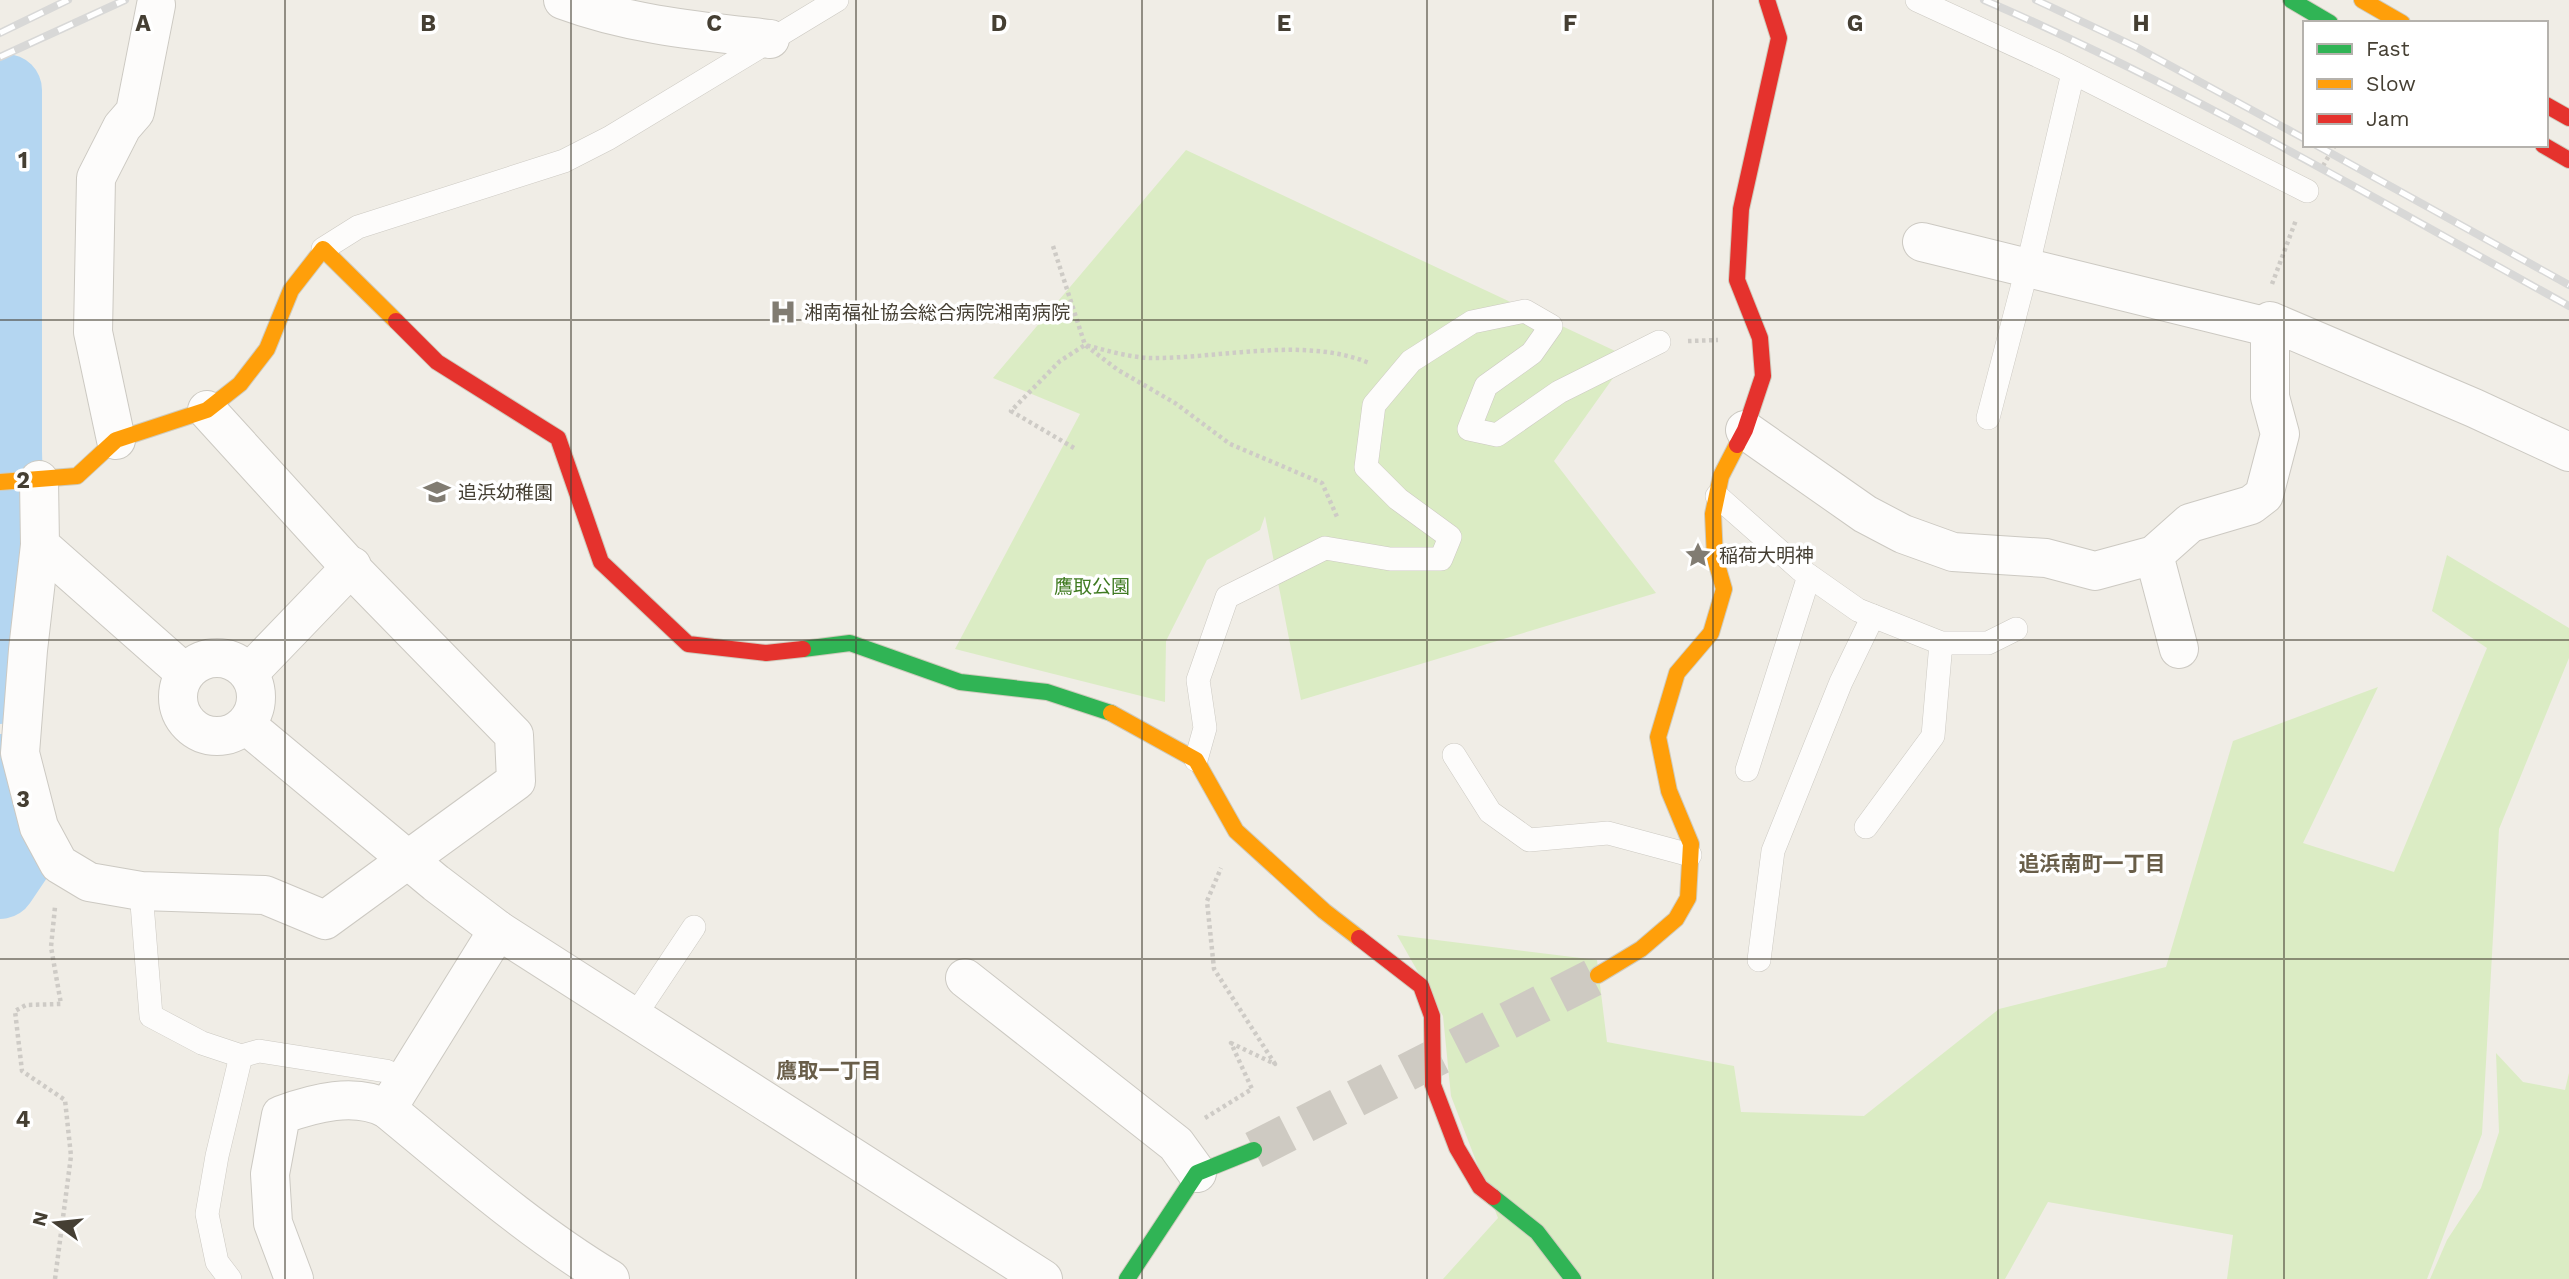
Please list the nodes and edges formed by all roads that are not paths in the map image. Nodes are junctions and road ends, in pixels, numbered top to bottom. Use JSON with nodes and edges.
{"nodes":[{"id":1,"x":563,"y":0,"type":"edge"},
{"id":2,"x":837,"y":0,"type":"edge"},
{"id":3,"x":1917,"y":0,"type":"edge"},
{"id":4,"x":2291,"y":0,"type":"edge"},
{"id":5,"x":2362,"y":0,"type":"edge"},
{"id":6,"x":162,"y":2,"type":"edge"},
{"id":7,"x":1760,"y":2,"type":"edge"},
{"id":8,"x":2326,"y":21,"type":"edge"},
{"id":9,"x":2399,"y":21,"type":"edge"},
{"id":10,"x":770,"y":39,"type":"junction"},
{"id":11,"x":2073,"y":73,"type":"junction"},
{"id":12,"x":2548,"y":106,"type":"edge"},
{"id":13,"x":2569,"y":118,"type":"edge"},
{"id":14,"x":2546,"y":147,"type":"edge"},
{"id":15,"x":2569,"y":160,"type":"edge"},
{"id":16,"x":2307,"y":191,"type":"road end"},
{"id":17,"x":1922,"y":242,"type":"dead end"},
{"id":18,"x":323,"y":249,"type":"junction"},
{"id":19,"x":2027,"y":269,"type":"junction"},
{"id":20,"x":2269,"y":324,"type":"junction"},
{"id":21,"x":1660,"y":342,"type":"road end"},
{"id":22,"x":207,"y":410,"type":"junction"},
{"id":23,"x":1988,"y":418,"type":"dead end"},
{"id":24,"x":1745,"y":430,"type":"junction"},
{"id":25,"x":116,"y":440,"type":"junction"},
{"id":26,"x":2569,"y":453,"type":"edge"},
{"id":27,"x":39,"y":480,"type":"junction"},
{"id":28,"x":0,"y":482,"type":"edge"},
{"id":29,"x":1717,"y":496,"type":"junction"},
{"id":30,"x":40,"y":545,"type":"junction"},
{"id":31,"x":2154,"y":555,"type":"junction"},
{"id":32,"x":352,"y":566,"type":"junction"},
{"id":33,"x":1809,"y":576,"type":"junction"},
{"id":34,"x":1873,"y":616,"type":"junction"},
{"id":35,"x":2016,"y":629,"type":"dead end"},
{"id":36,"x":1941,"y":643,"type":"junction"},
{"id":37,"x":2179,"y":649,"type":"dead end"},
{"id":38,"x":185,"y":673,"type":"junction"},
{"id":39,"x":249,"y":673,"type":"junction"},
{"id":40,"x":246,"y":725,"type":"junction"},
{"id":41,"x":1454,"y":755,"type":"dead end"},
{"id":42,"x":1196,"y":760,"type":"junction"},
{"id":43,"x":1747,"y":770,"type":"dead end"},
{"id":44,"x":1866,"y":827,"type":"dead end"},
{"id":45,"x":1690,"y":855,"type":"junction"},
{"id":46,"x":408,"y":860,"type":"junction"},
{"id":47,"x":141,"y":891,"type":"junction"},
{"id":48,"x":694,"y":927,"type":"dead end"},
{"id":49,"x":498,"y":930,"type":"junction"},
{"id":50,"x":1759,"y":960,"type":"dead end"},
{"id":51,"x":1598,"y":975,"type":"tunnel mouth"},
{"id":52,"x":965,"y":978,"type":"dead end"},
{"id":53,"x":634,"y":1017,"type":"junction"},
{"id":54,"x":242,"y":1056,"type":"junction"},
{"id":55,"x":395,"y":1094,"type":"junction"},
{"id":56,"x":1254,"y":1150,"type":"tunnel mouth"},
{"id":57,"x":1197,"y":1173,"type":"junction"},
{"id":58,"x":230,"y":1279,"type":"edge"},
{"id":59,"x":295,"y":1279,"type":"edge"},
{"id":60,"x":610,"y":1279,"type":"edge"},
{"id":61,"x":1043,"y":1279,"type":"edge"},
{"id":62,"x":1127,"y":1279,"type":"edge"},
{"id":63,"x":1573,"y":1279,"type":"edge"}],
"edges":[{"from":1,"to":10,"type":"street"},
{"from":2,"to":10,"type":"lane"},
{"from":3,"to":11,"type":"lane"},
{"from":4,"to":8,"type":"main road"},
{"from":5,"to":9,"type":"main road"},
{"from":6,"to":25,"type":"street"},
{"from":7,"to":24,"type":"main road"},
{"from":10,"to":18,"type":"lane"},
{"from":11,"to":16,"type":"lane"},
{"from":11,"to":19,"type":"lane"},
{"from":12,"to":13,"type":"main road"},
{"from":14,"to":15,"type":"main road"},
{"from":17,"to":19,"type":"street"},
{"from":18,"to":22,"type":"main road"},
{"from":18,"to":42,"type":"main road"},
{"from":19,"to":20,"type":"street"},
{"from":19,"to":23,"type":"lane"},
{"from":20,"to":26,"type":"street"},
{"from":20,"to":31,"type":"street"},
{"from":21,"to":42,"type":"lane"},
{"from":22,"to":25,"type":"main road"},
{"from":22,"to":32,"type":"street"},
{"from":24,"to":29,"type":"main road"},
{"from":24,"to":31,"type":"street"},
{"from":25,"to":27,"type":"main road"},
{"from":27,"to":28,"type":"main road"},
{"from":27,"to":30,"type":"street"},
{"from":29,"to":33,"type":"lane"},
{"from":29,"to":45,"type":"main road"},
{"from":30,"to":38,"type":"street"},
{"from":30,"to":47,"type":"street"},
{"from":31,"to":37,"type":"street"},
{"from":32,"to":39,"type":"street"},
{"from":32,"to":46,"type":"street"},
{"from":33,"to":34,"type":"lane"},
{"from":33,"to":43,"type":"lane"},
{"from":34,"to":36,"type":"lane"},
{"from":34,"to":50,"type":"lane"},
{"from":35,"to":36,"type":"lane"},
{"from":36,"to":44,"type":"lane"},
{"from":38,"to":39,"type":"street"},
{"from":38,"to":40,"type":"street"},
{"from":39,"to":40,"type":"street"},
{"from":40,"to":46,"type":"street"},
{"from":41,"to":45,"type":"lane"},
{"from":42,"to":63,"type":"main road"},
{"from":45,"to":51,"type":"main road"},
{"from":46,"to":47,"type":"street"},
{"from":46,"to":49,"type":"street"},
{"from":47,"to":54,"type":"lane"},
{"from":48,"to":53,"type":"lane"},
{"from":49,"to":53,"type":"street"},
{"from":49,"to":55,"type":"street"},
{"from":52,"to":57,"type":"street"},
{"from":53,"to":61,"type":"street"},
{"from":54,"to":55,"type":"lane"},
{"from":54,"to":58,"type":"lane"},
{"from":55,"to":59,"type":"street"},
{"from":55,"to":60,"type":"street"},
{"from":56,"to":57,"type":"main road"},
{"from":57,"to":62,"type":"main road"}]}
